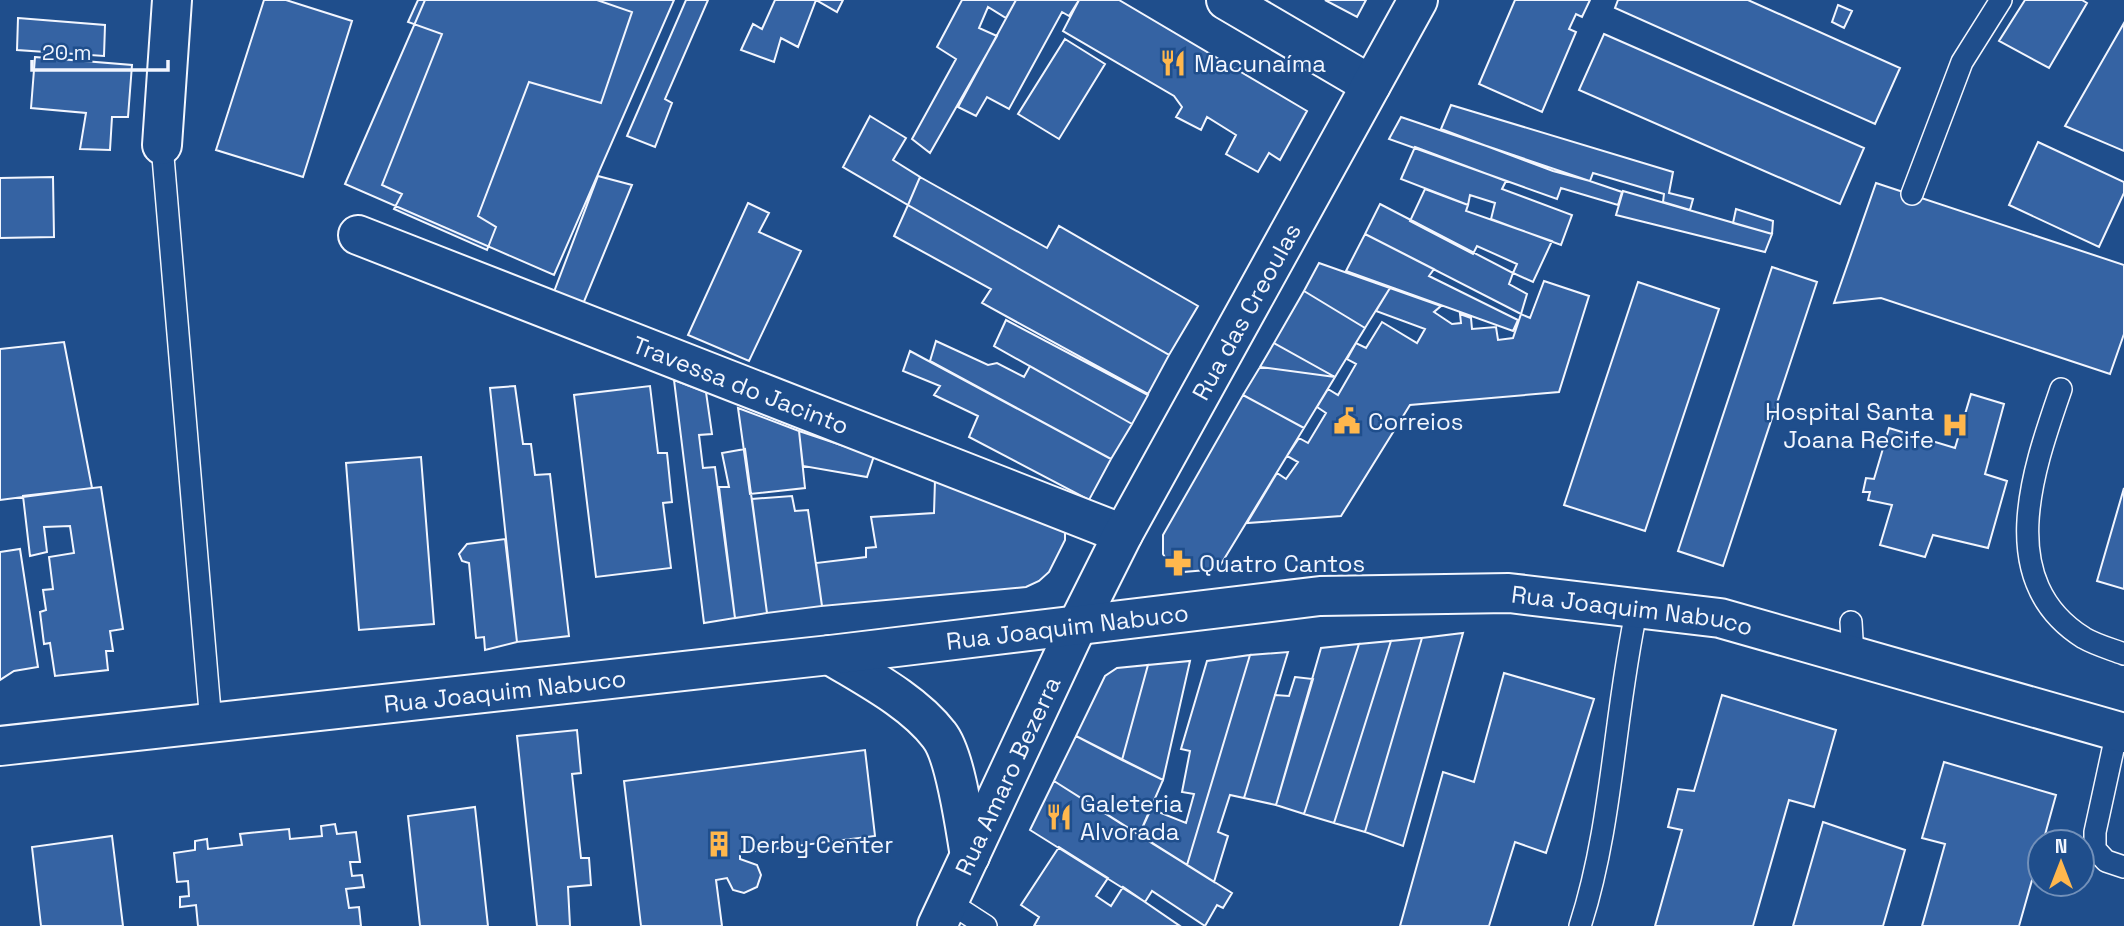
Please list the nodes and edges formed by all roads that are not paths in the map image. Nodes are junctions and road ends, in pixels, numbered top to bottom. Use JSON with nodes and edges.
{"nodes":[{"id":1,"x":172,"y":0,"type":"edge"},
{"id":2,"x":1226,"y":0,"type":"edge"},
{"id":3,"x":1418,"y":0,"type":"edge"},
{"id":4,"x":2001,"y":0,"type":"edge"},
{"id":5,"x":1371,"y":85,"type":"junction"},
{"id":6,"x":162,"y":145,"type":"joint"},
{"id":7,"x":1912,"y":194,"type":"dead end"},
{"id":8,"x":358,"y":235,"type":"dead end"},
{"id":9,"x":2061,"y":389,"type":"dead end"},
{"id":10,"x":1124,"y":534,"type":"junction"},
{"id":11,"x":1637,"y":608,"type":"junction"},
{"id":12,"x":1078,"y":624,"type":"junction"},
{"id":13,"x":830,"y":654,"type":"junction"},
{"id":14,"x":2124,"y":654,"type":"edge"},
{"id":15,"x":211,"y":723,"type":"junction"},
{"id":16,"x":2120,"y":732,"type":"edge"},
{"id":17,"x":0,"y":746,"type":"edge"},
{"id":18,"x":970,"y":856,"type":"junction"},
{"id":19,"x":2124,"y":867,"type":"edge"},
{"id":20,"x":943,"y":914,"type":"edge"},
{"id":21,"x":986,"y":926,"type":"edge"},
{"id":22,"x":1580,"y":926,"type":"edge"}],
"edges":[{"from":1,"to":6,"type":"main road"},
{"from":2,"to":5,"type":"main road"},
{"from":3,"to":5,"type":"main road","name":"Rua das Creoulas"},
{"from":4,"to":7,"type":"lane"},
{"from":5,"to":10,"type":"main road","name":"Rua das Creoulas"},
{"from":6,"to":15,"type":"lane"},
{"from":8,"to":10,"type":"main road","name":"Travessa do Jacinto"},
{"from":9,"to":14,"type":"lane"},
{"from":10,"to":12,"type":"main road","name":"Rua das Creoulas"},
{"from":11,"to":12,"type":"main road","name":"Rua Joaquim Nabuco"},
{"from":11,"to":16,"type":"main road","name":"Rua Joaquim Nabuco"},
{"from":11,"to":22,"type":"lane"},
{"from":12,"to":13,"type":"main road","name":"Rua Joaquim Nabuco"},
{"from":12,"to":18,"type":"main road","name":"Rua Amaro Bezerra"},
{"from":13,"to":15,"type":"main road","name":"Rua Joaquim Nabuco"},
{"from":13,"to":18,"type":"main road"},
{"from":15,"to":17,"type":"main road","name":"Rua Joaquim Nabuco"},
{"from":16,"to":19,"type":"lane"},
{"from":18,"to":20,"type":"main road","name":"Rua Amaro Bezerra"},
{"from":20,"to":21,"type":"lane"}]}
